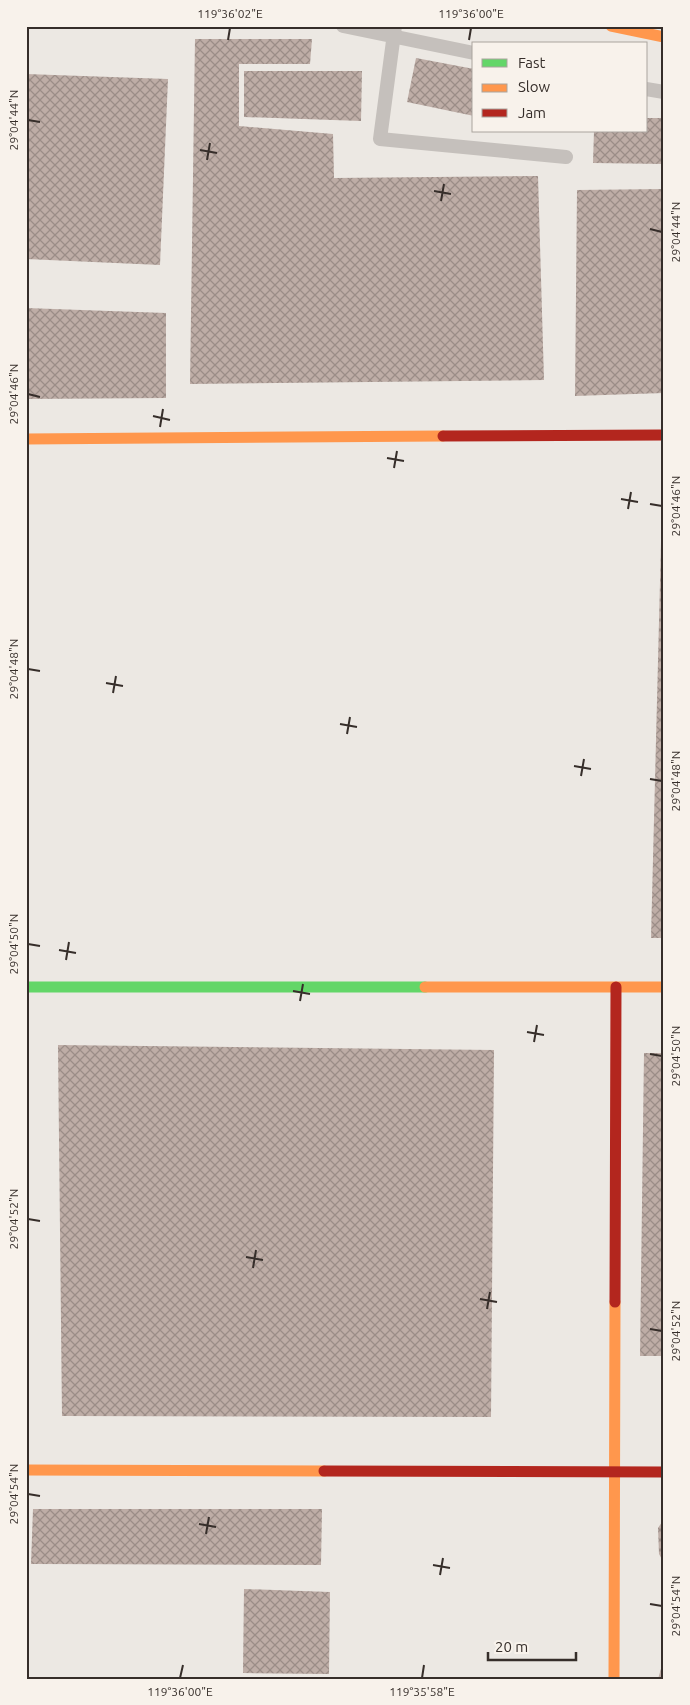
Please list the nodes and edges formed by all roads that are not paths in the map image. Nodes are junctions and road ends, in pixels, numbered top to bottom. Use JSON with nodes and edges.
{"nodes":[{"id":1,"x":343,"y":26,"type":"edge"},
{"id":2,"x":611,"y":26,"type":"edge"},
{"id":3,"x":394,"y":32,"type":"edge"},
{"id":4,"x":664,"y":37,"type":"edge"},
{"id":5,"x":472,"y":52,"type":"edge"},
{"id":6,"x":648,"y":89,"type":"edge"},
{"id":7,"x":664,"y":92,"type":"edge"},
{"id":8,"x":566,"y":157,"type":"dead end"},
{"id":9,"x":664,"y":435,"type":"edge"},
{"id":10,"x":26,"y":439,"type":"edge"},
{"id":11,"x":26,"y":987,"type":"edge"},
{"id":12,"x":616,"y":987,"type":"junction"},
{"id":13,"x":664,"y":987,"type":"edge"},
{"id":14,"x":26,"y":1470,"type":"edge"},
{"id":15,"x":615,"y":1472,"type":"junction"},
{"id":16,"x":664,"y":1472,"type":"edge"},
{"id":17,"x":614,"y":1679,"type":"edge"}],
"edges":[{"from":1,"to":3,"type":"lane"},
{"from":2,"to":4,"type":"street"},
{"from":3,"to":5,"type":"lane"},
{"from":3,"to":8,"type":"lane"},
{"from":6,"to":7,"type":"lane"},
{"from":9,"to":10,"type":"street"},
{"from":11,"to":12,"type":"street"},
{"from":12,"to":13,"type":"street"},
{"from":12,"to":15,"type":"street"},
{"from":14,"to":15,"type":"street"},
{"from":15,"to":16,"type":"street"},
{"from":15,"to":17,"type":"street"}]}
